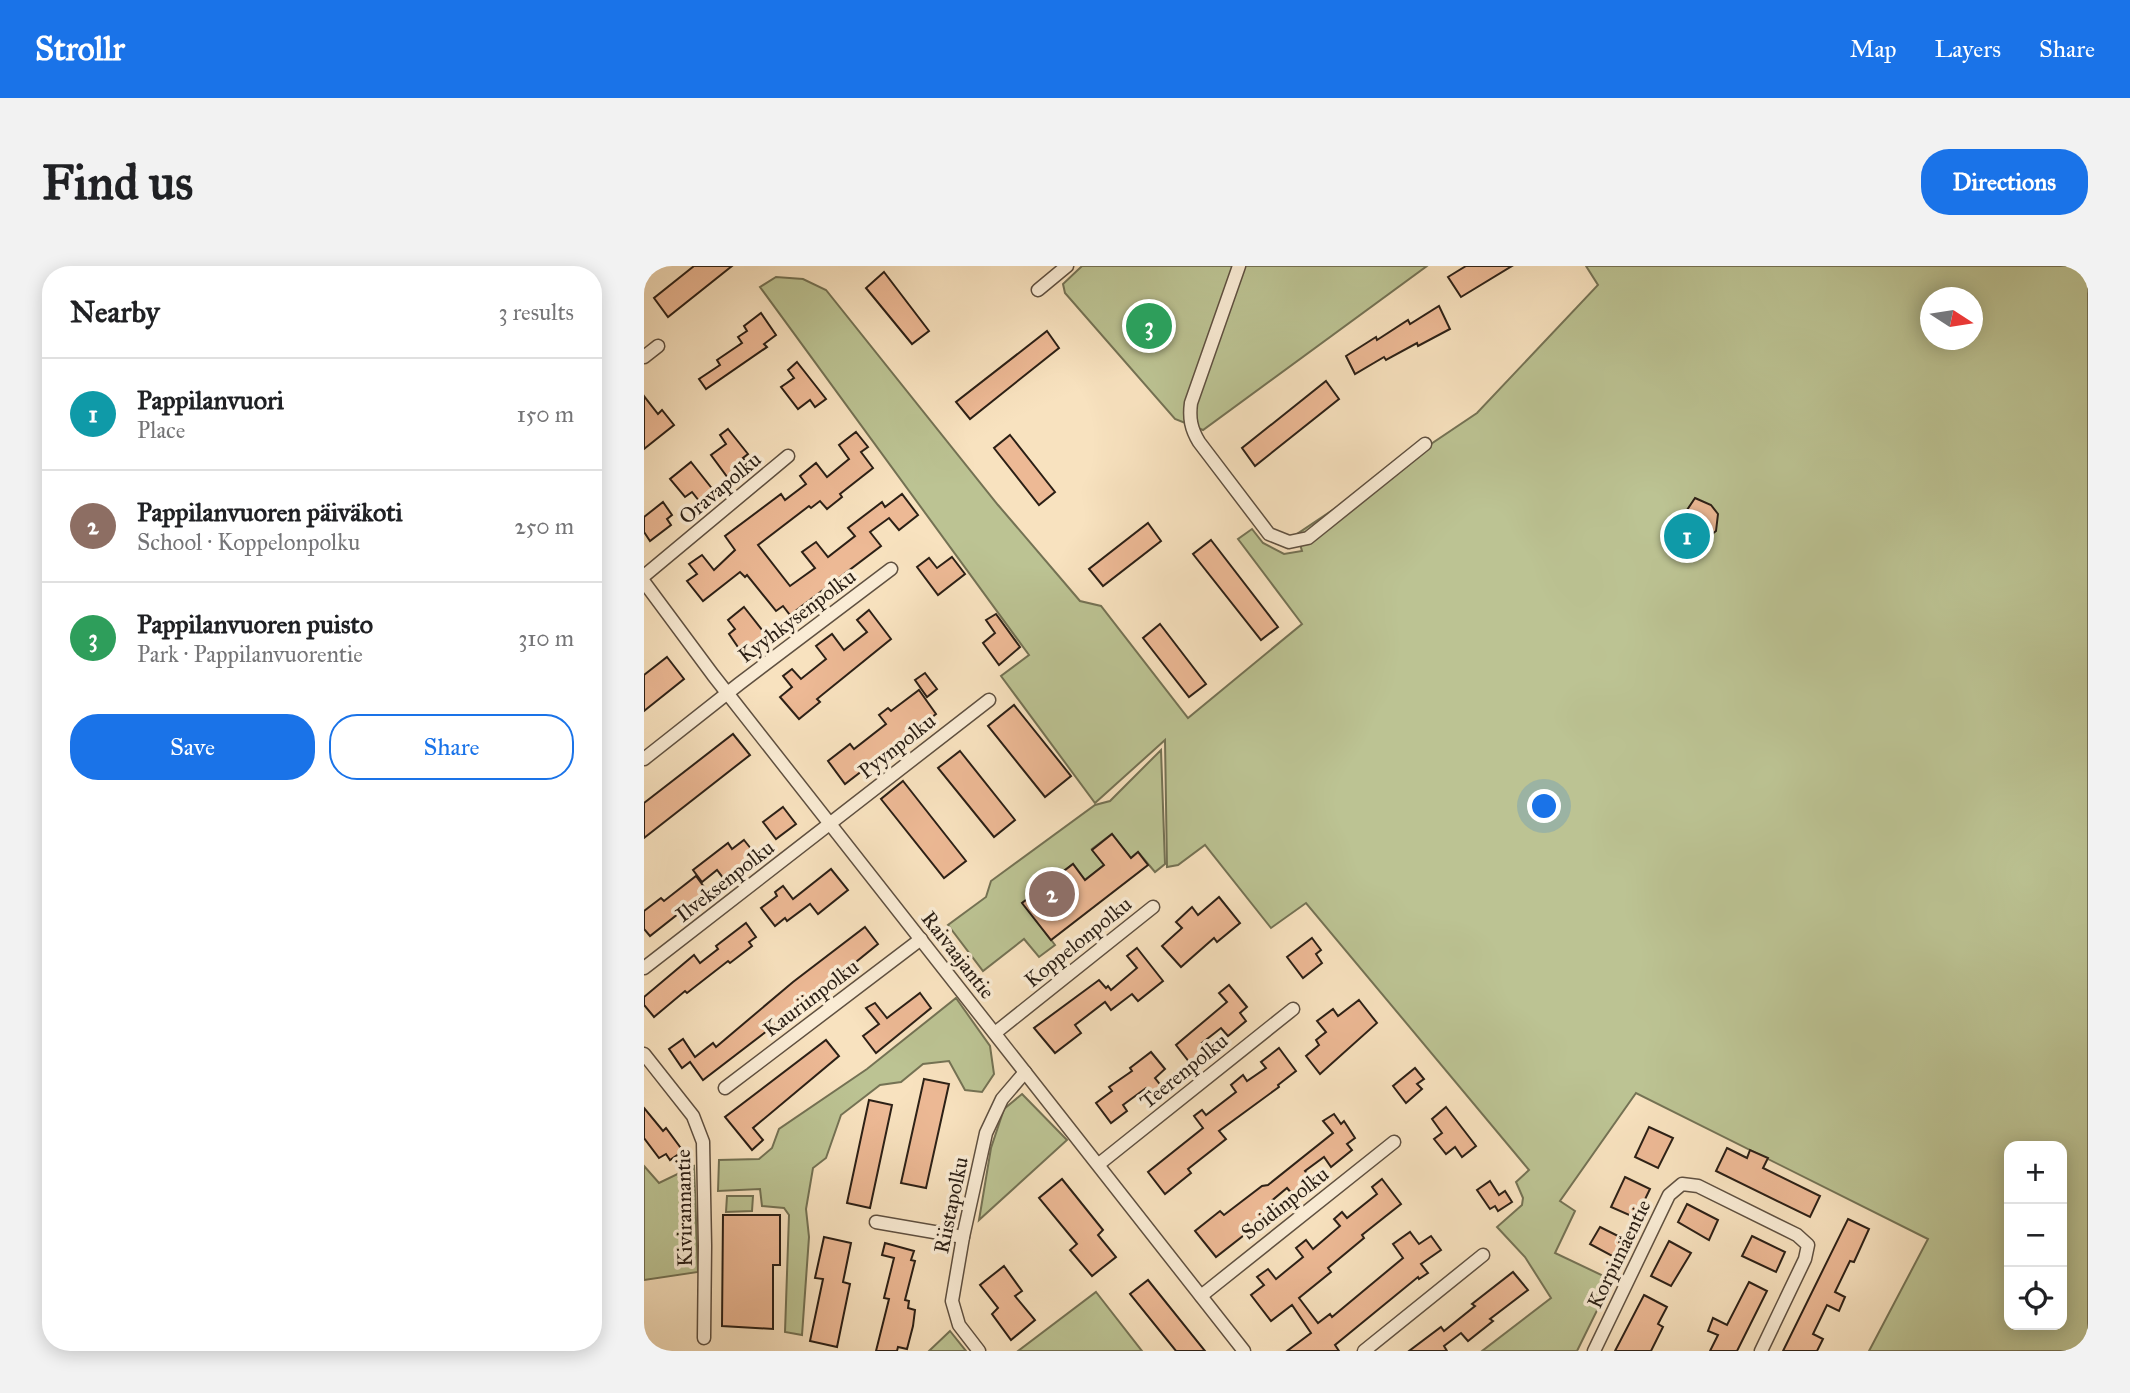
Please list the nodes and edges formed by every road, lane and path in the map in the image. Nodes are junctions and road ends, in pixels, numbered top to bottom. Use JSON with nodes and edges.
{"nodes":[{"id":1,"x":1067,"y":266,"type":"edge"},
{"id":2,"x":1239,"y":266,"type":"edge"},
{"id":3,"x":1038,"y":290,"type":"dead end"},
{"id":4,"x":658,"y":346,"type":"dead end"},
{"id":5,"x":644,"y":357,"type":"edge"},
{"id":6,"x":1425,"y":444,"type":"dead end"},
{"id":7,"x":788,"y":456,"type":"dead end"},
{"id":8,"x":891,"y":569,"type":"dead end"},
{"id":9,"x":644,"y":576,"type":"edge"},
{"id":10,"x":644,"y":582,"type":"edge"},
{"id":11,"x":728,"y":694,"type":"junction"},
{"id":12,"x":989,"y":700,"type":"dead end"},
{"id":13,"x":644,"y":759,"type":"edge"},
{"id":14,"x":830,"y":824,"type":"junction"},
{"id":15,"x":1153,"y":907,"type":"dead end"},
{"id":16,"x":921,"y":939,"type":"junction"},
{"id":17,"x":644,"y":968,"type":"edge"},
{"id":18,"x":1293,"y":1009,"type":"dead end"},
{"id":19,"x":995,"y":1033,"type":"junction"},
{"id":20,"x":644,"y":1054,"type":"edge"},
{"id":21,"x":1025,"y":1072,"type":"junction"},
{"id":22,"x":726,"y":1088,"type":"dead end"},
{"id":23,"x":1394,"y":1142,"type":"dead end"},
{"id":24,"x":1099,"y":1164,"type":"junction"},
{"id":25,"x":876,"y":1222,"type":"dead end"},
{"id":26,"x":963,"y":1237,"type":"junction"},
{"id":27,"x":1483,"y":1255,"type":"dead end"},
{"id":28,"x":1201,"y":1296,"type":"junction"},
{"id":29,"x":704,"y":1338,"type":"dead end"},
{"id":30,"x":979,"y":1351,"type":"edge"},
{"id":31,"x":1244,"y":1351,"type":"edge"},
{"id":32,"x":1364,"y":1351,"type":"edge"},
{"id":33,"x":1594,"y":1351,"type":"edge"},
{"id":34,"x":1761,"y":1351,"type":"edge"}],
"edges":[{"from":1,"to":3,"type":"street"},
{"from":2,"to":6,"type":"street"},
{"from":4,"to":5,"type":"street"},
{"from":7,"to":9,"type":"street","name":"Oravapolku"},
{"from":8,"to":11,"type":"street","name":"Kyyhkysenpolku"},
{"from":10,"to":11,"type":"street","name":"Raivaajantie"},
{"from":11,"to":13,"type":"street","name":"Kyyhkysenpolku"},
{"from":11,"to":14,"type":"street","name":"Raivaajantie"},
{"from":12,"to":14,"type":"street","name":"Pyynpolku"},
{"from":14,"to":16,"type":"street","name":"Raivaajantie"},
{"from":14,"to":17,"type":"street","name":"Ilveksenpolku"},
{"from":15,"to":19,"type":"street","name":"Koppelonpolku"},
{"from":16,"to":19,"type":"street","name":"Raivaajantie"},
{"from":16,"to":22,"type":"street","name":"Kauriinpolku"},
{"from":18,"to":24,"type":"street","name":"Teerenpolku"},
{"from":19,"to":21,"type":"street","name":"Raivaajantie"},
{"from":20,"to":29,"type":"street","name":"Kivirannantie"},
{"from":21,"to":24,"type":"street","name":"Raivaajantie"},
{"from":21,"to":26,"type":"street","name":"Riistapolku"},
{"from":23,"to":28,"type":"street","name":"Soidinpolku"},
{"from":24,"to":28,"type":"street","name":"Raivaajantie"},
{"from":25,"to":26,"type":"street"},
{"from":26,"to":30,"type":"street","name":"Riistapolku"},
{"from":27,"to":32,"type":"street"},
{"from":28,"to":31,"type":"street","name":"Raivaajantie"},
{"from":33,"to":34,"type":"street","name":"Korpimäentie"}]}
